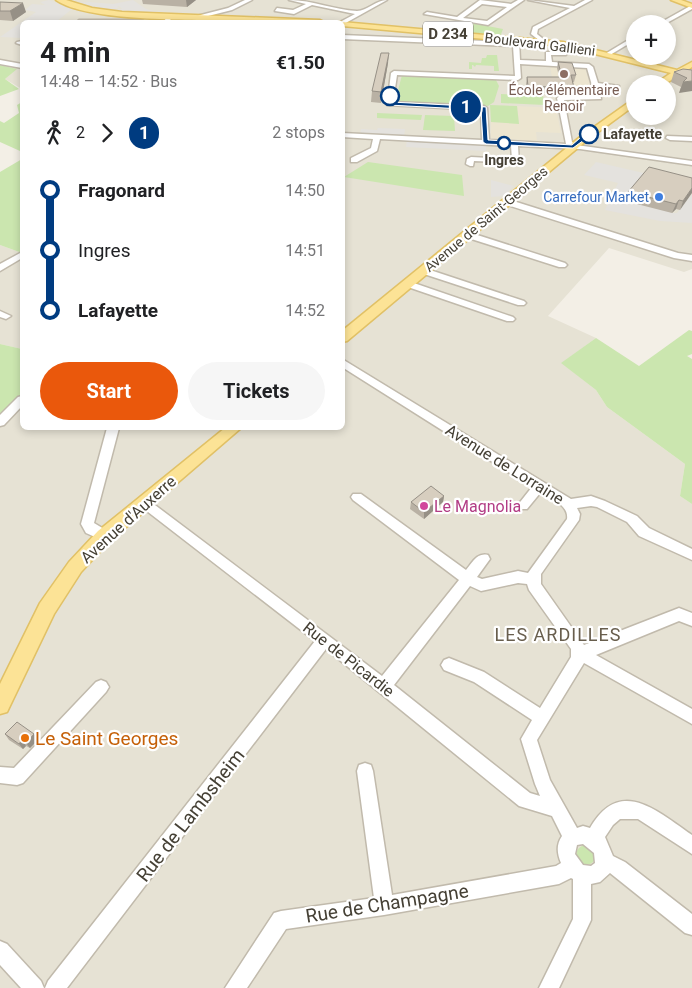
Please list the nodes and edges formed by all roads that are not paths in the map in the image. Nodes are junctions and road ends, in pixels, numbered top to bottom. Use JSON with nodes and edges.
{"nodes":[{"id":1,"x":59,"y":0,"type":"edge"},
{"id":2,"x":249,"y":0,"type":"edge"},
{"id":3,"x":292,"y":0,"type":"edge"},
{"id":4,"x":384,"y":0,"type":"edge"},
{"id":5,"x":521,"y":0,"type":"edge"},
{"id":6,"x":531,"y":0,"type":"edge"},
{"id":7,"x":589,"y":0,"type":"edge"},
{"id":8,"x":674,"y":0,"type":"edge"},
{"id":9,"x":546,"y":1,"type":"edge"},
{"id":10,"x":482,"y":2,"type":"edge"},
{"id":11,"x":312,"y":4,"type":"junction"},
{"id":12,"x":509,"y":7,"type":"junction"},
{"id":13,"x":574,"y":7,"type":"junction"},
{"id":14,"x":692,"y":7,"type":"edge"},
{"id":15,"x":277,"y":10,"type":"dead end"},
{"id":16,"x":360,"y":13,"type":"junction"},
{"id":17,"x":427,"y":14,"type":"dead end"},
{"id":18,"x":171,"y":16,"type":"junction"},
{"id":19,"x":676,"y":16,"type":"edge"},
{"id":20,"x":196,"y":17,"type":"junction"},
{"id":21,"x":458,"y":19,"type":"junction"},
{"id":22,"x":167,"y":20,"type":"edge"},
{"id":23,"x":270,"y":20,"type":"edge"},
{"id":24,"x":345,"y":22,"type":"edge"},
{"id":25,"x":345,"y":24,"type":"edge"},
{"id":26,"x":345,"y":37,"type":"edge"},
{"id":27,"x":515,"y":42,"type":"junction"},
{"id":28,"x":544,"y":42,"type":"junction"},
{"id":29,"x":626,"y":43,"type":"edge"},
{"id":30,"x":566,"y":53,"type":"dead end"},
{"id":31,"x":608,"y":54,"type":"junction"},
{"id":32,"x":0,"y":62,"type":"edge"},
{"id":33,"x":517,"y":62,"type":"junction"},
{"id":34,"x":550,"y":63,"type":"junction"},
{"id":35,"x":692,"y":64,"type":"edge"},
{"id":36,"x":20,"y":66,"type":"edge"},
{"id":37,"x":676,"y":72,"type":"junction"},
{"id":38,"x":672,"y":75,"type":"edge"},
{"id":39,"x":692,"y":76,"type":"edge"},
{"id":40,"x":596,"y":85,"type":"junction"},
{"id":41,"x":616,"y":86,"type":"dead end"},
{"id":42,"x":626,"y":108,"type":"edge"},
{"id":43,"x":345,"y":135,"type":"edge"},
{"id":44,"x":376,"y":137,"type":"junction"},
{"id":45,"x":670,"y":138,"type":"dead end"},
{"id":46,"x":692,"y":139,"type":"edge"},
{"id":47,"x":486,"y":142,"type":"junction"},
{"id":48,"x":514,"y":144,"type":"junction"},
{"id":49,"x":573,"y":146,"type":"junction"},
{"id":50,"x":354,"y":160,"type":"dead end"},
{"id":51,"x":692,"y":162,"type":"edge"},
{"id":52,"x":470,"y":164,"type":"dead end"},
{"id":53,"x":507,"y":202,"type":"junction"},
{"id":54,"x":468,"y":235,"type":"junction"},
{"id":55,"x":692,"y":258,"type":"edge"},
{"id":56,"x":18,"y":262,"type":"edge"},
{"id":57,"x":562,"y":265,"type":"dead end"},
{"id":58,"x":0,"y":268,"type":"edge"},
{"id":59,"x":424,"y":271,"type":"junction"},
{"id":60,"x":408,"y":284,"type":"junction"},
{"id":61,"x":521,"y":303,"type":"dead end"},
{"id":62,"x":510,"y":319,"type":"dead end"},
{"id":63,"x":345,"y":336,"type":"edge"},
{"id":64,"x":345,"y":364,"type":"edge"},
{"id":65,"x":20,"y":402,"type":"edge"},
{"id":66,"x":0,"y":422,"type":"edge"},
{"id":67,"x":112,"y":430,"type":"edge"},
{"id":68,"x":232,"y":430,"type":"edge"},
{"id":69,"x":539,"y":486,"type":"junction"},
{"id":70,"x":357,"y":497,"type":"dead end"},
{"id":71,"x":143,"y":502,"type":"junction"},
{"id":72,"x":569,"y":504,"type":"junction"},
{"id":73,"x":523,"y":506,"type":"dead end"},
{"id":74,"x":104,"y":536,"type":"junction"},
{"id":75,"x":692,"y":555,"type":"edge"},
{"id":76,"x":483,"y":559,"type":"dead end"},
{"id":77,"x":467,"y":578,"type":"junction"},
{"id":78,"x":533,"y":578,"type":"junction"},
{"id":79,"x":692,"y":620,"type":"edge"},
{"id":80,"x":324,"y":640,"type":"junction"},
{"id":81,"x":579,"y":653,"type":"junction"},
{"id":82,"x":449,"y":665,"type":"dead end"},
{"id":83,"x":384,"y":686,"type":"junction"},
{"id":84,"x":101,"y":687,"type":"dead end"},
{"id":85,"x":0,"y":705,"type":"edge"},
{"id":86,"x":692,"y":717,"type":"edge"},
{"id":87,"x":542,"y":718,"type":"junction"},
{"id":88,"x":364,"y":771,"type":"dead end"},
{"id":89,"x":0,"y":775,"type":"edge"},
{"id":90,"x":556,"y":810,"type":"junction"},
{"id":91,"x":573,"y":836,"type":"junction"},
{"id":92,"x":594,"y":839,"type":"junction"},
{"id":93,"x":692,"y":845,"type":"edge"},
{"id":94,"x":605,"y":862,"type":"junction"},
{"id":95,"x":577,"y":871,"type":"junction"},
{"id":96,"x":384,"y":906,"type":"junction"},
{"id":97,"x":692,"y":926,"type":"edge"},
{"id":98,"x":0,"y":951,"type":"edge"},
{"id":99,"x":30,"y":987,"type":"edge"},
{"id":100,"x":55,"y":988,"type":"edge"},
{"id":101,"x":235,"y":988,"type":"edge"},
{"id":102,"x":549,"y":988,"type":"edge"}],
"edges":[{"from":1,"to":18,"type":"main road"},
{"from":2,"to":20,"type":"street"},
{"from":3,"to":11,"type":"street"},
{"from":4,"to":16,"type":"street"},
{"from":5,"to":12,"type":"street"},
{"from":6,"to":9,"type":"street"},
{"from":7,"to":13,"type":"street"},
{"from":8,"to":14,"type":"main road"},
{"from":9,"to":13,"type":"street"},
{"from":10,"to":12,"type":"street"},
{"from":10,"to":21,"type":"street"},
{"from":11,"to":15,"type":"street"},
{"from":11,"to":16,"type":"street"},
{"from":12,"to":21,"type":"street"},
{"from":13,"to":28,"type":"street"},
{"from":14,"to":19,"type":"street"},
{"from":16,"to":24,"type":"street"},
{"from":17,"to":21,"type":"street"},
{"from":18,"to":20,"type":"main road"},
{"from":18,"to":22,"type":"street"},
{"from":20,"to":23,"type":"main road"},
{"from":25,"to":27,"type":"main road","name":"Boulevard Gallieni","number":"D 234"},
{"from":26,"to":27,"type":"street"},
{"from":27,"to":28,"type":"main road","name":"Boulevard Gallieni","number":"D 234"},
{"from":27,"to":33,"type":"street"},
{"from":28,"to":31,"type":"main road","name":"Boulevard Gallieni","number":"D 234"},
{"from":29,"to":31,"type":"street"},
{"from":30,"to":34,"type":"street"},
{"from":31,"to":37,"type":"main road","name":"Boulevard Gallieni","number":"D 234"},
{"from":32,"to":36,"type":"street"},
{"from":33,"to":34,"type":"street"},
{"from":33,"to":47,"type":"street"},
{"from":34,"to":40,"type":"street"},
{"from":35,"to":37,"type":"main road"},
{"from":37,"to":38,"type":"main road"},
{"from":37,"to":39,"type":"main road","number":"D 234"},
{"from":40,"to":41,"type":"street"},
{"from":40,"to":49,"type":"street"},
{"from":42,"to":49,"type":"main road","name":"Avenue de Saint-Georges"},
{"from":43,"to":44,"type":"street"},
{"from":44,"to":47,"type":"street"},
{"from":44,"to":50,"type":"street"},
{"from":45,"to":46,"type":"street"},
{"from":47,"to":48,"type":"street"},
{"from":48,"to":49,"type":"street"},
{"from":48,"to":52,"type":"street"},
{"from":49,"to":51,"type":"street"},
{"from":49,"to":53,"type":"main road","name":"Avenue de Saint-Georges"},
{"from":53,"to":54,"type":"main road","name":"Avenue de Saint-Georges"},
{"from":53,"to":55,"type":"street"},
{"from":54,"to":57,"type":"street"},
{"from":54,"to":59,"type":"main road","name":"Avenue de Saint-Georges"},
{"from":56,"to":58,"type":"street"},
{"from":59,"to":60,"type":"main road","name":"Avenue de Saint-Georges"},
{"from":59,"to":61,"type":"street"},
{"from":60,"to":62,"type":"street"},
{"from":60,"to":63,"type":"main road"},
{"from":64,"to":69,"type":"street","name":"Avenue de Lorraine"},
{"from":65,"to":66,"type":"street"},
{"from":67,"to":74,"type":"street"},
{"from":68,"to":71,"type":"main road","name":"Avenue d'Auxerre"},
{"from":69,"to":72,"type":"street","name":"Avenue de Lorraine"},
{"from":69,"to":73,"type":"street"},
{"from":70,"to":77,"type":"street"},
{"from":71,"to":74,"type":"main road","name":"Avenue d'Auxerre"},
{"from":71,"to":80,"type":"street","name":"Rue de Picardie"},
{"from":72,"to":75,"type":"street"},
{"from":72,"to":78,"type":"street","name":"Avenue de Lorraine"},
{"from":74,"to":85,"type":"main road","name":"Avenue d'Auxerre"},
{"from":76,"to":77,"type":"street"},
{"from":77,"to":78,"type":"street"},
{"from":77,"to":83,"type":"street"},
{"from":78,"to":81,"type":"street"},
{"from":79,"to":81,"type":"street"},
{"from":80,"to":83,"type":"street","name":"Rue de Picardie"},
{"from":80,"to":100,"type":"street","name":"Rue de Lambsheim"},
{"from":81,"to":86,"type":"street"},
{"from":81,"to":87,"type":"street"},
{"from":82,"to":87,"type":"street"},
{"from":83,"to":90,"type":"street","name":"Rue de Picardie"},
{"from":84,"to":89,"type":"street"},
{"from":87,"to":90,"type":"street"},
{"from":88,"to":96,"type":"street"},
{"from":90,"to":91,"type":"street"},
{"from":91,"to":92,"type":"street"},
{"from":91,"to":95,"type":"street"},
{"from":92,"to":93,"type":"street"},
{"from":92,"to":94,"type":"street"},
{"from":94,"to":95,"type":"street"},
{"from":94,"to":97,"type":"street"},
{"from":95,"to":96,"type":"street","name":"Rue de Champagne"},
{"from":95,"to":102,"type":"street"},
{"from":96,"to":101,"type":"street","name":"Rue de Champagne"},
{"from":98,"to":99,"type":"street"}]}
